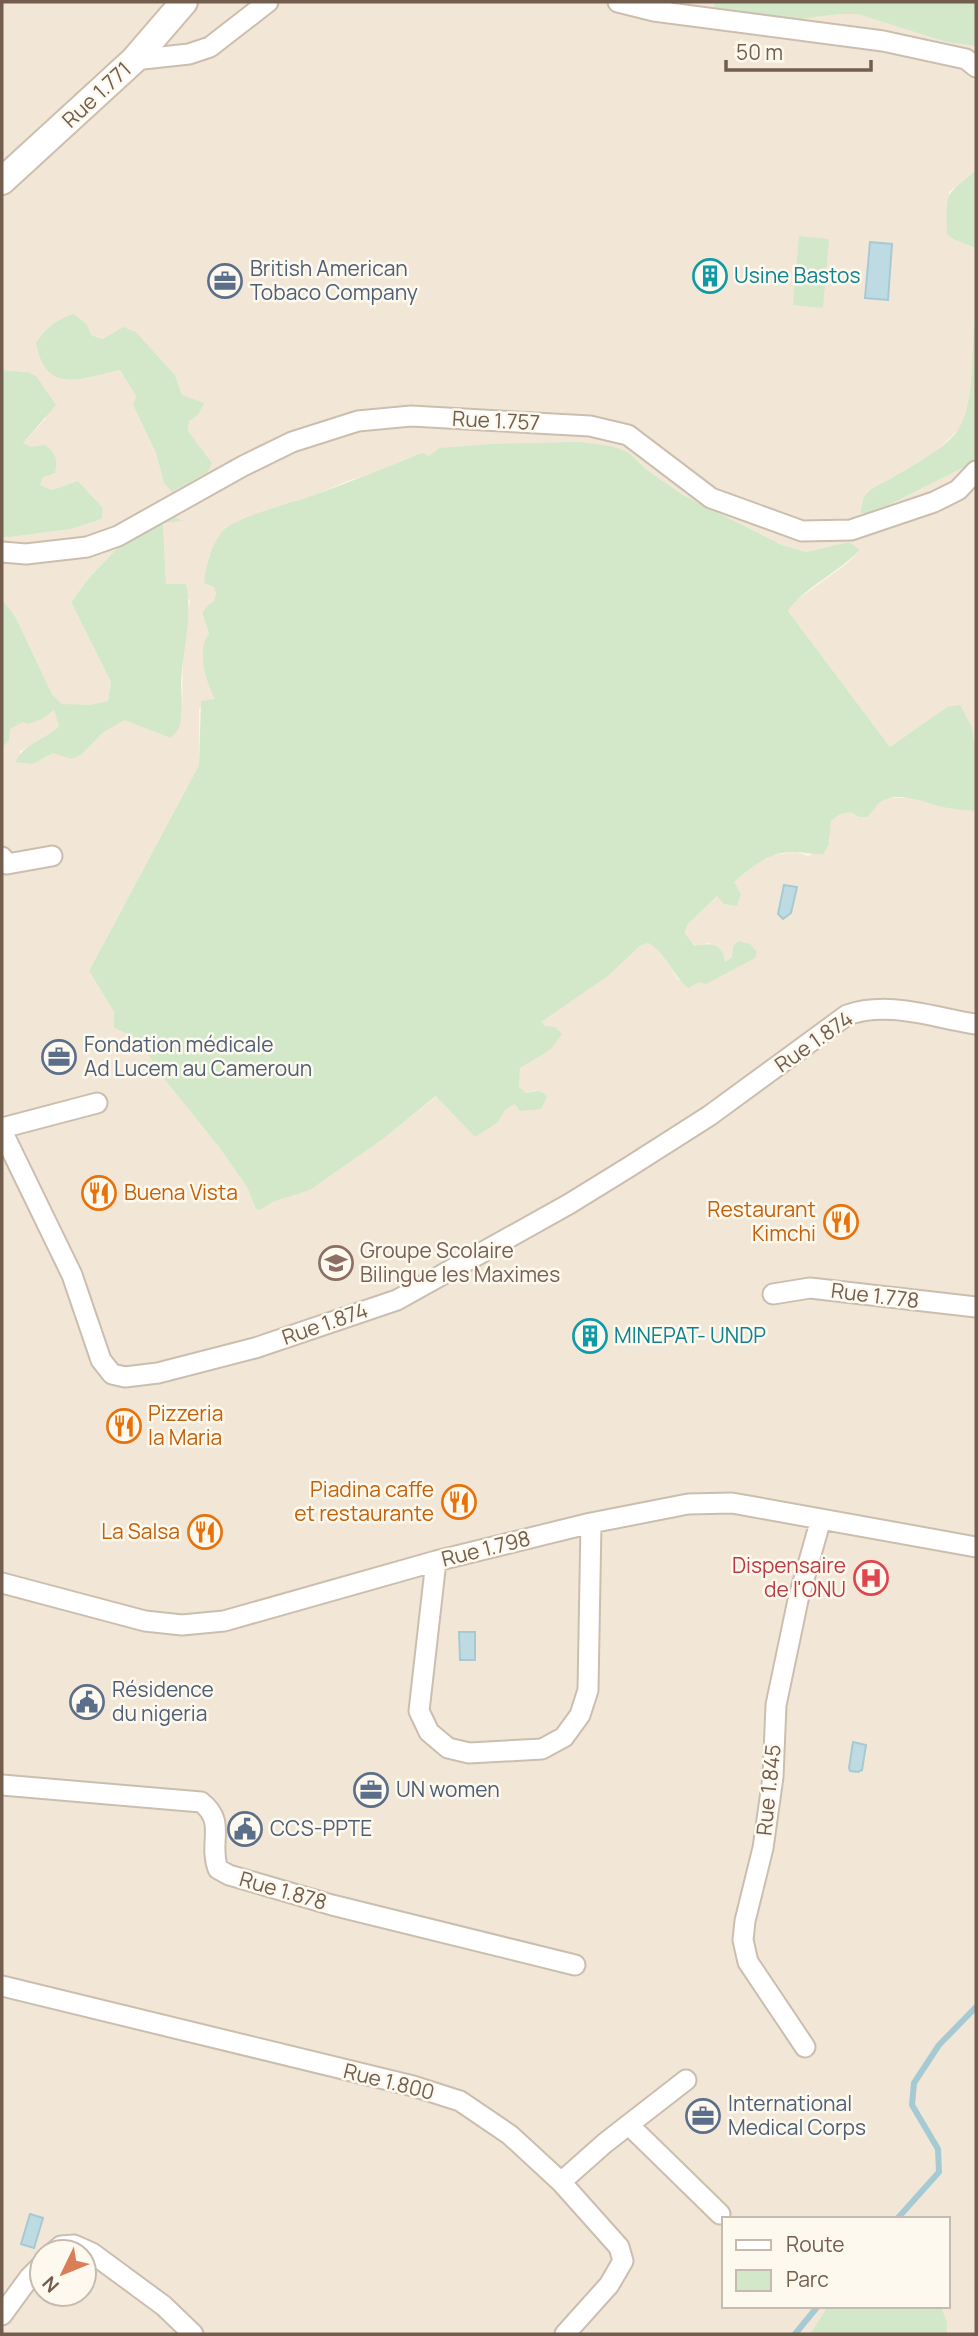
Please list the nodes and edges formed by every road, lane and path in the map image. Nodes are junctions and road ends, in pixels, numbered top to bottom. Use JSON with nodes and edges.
{"nodes":[{"id":1,"x":184,"y":2,"type":"edge"},
{"id":2,"x":268,"y":2,"type":"edge"},
{"id":3,"x":618,"y":2,"type":"edge"},
{"id":4,"x":659,"y":7,"type":"edge"},
{"id":5,"x":134,"y":60,"type":"junction"},
{"id":6,"x":976,"y":67,"type":"edge"},
{"id":7,"x":6,"y":172,"type":"edge"},
{"id":8,"x":976,"y":471,"type":"edge"},
{"id":9,"x":2,"y":552,"type":"edge"},
{"id":10,"x":52,"y":856,"type":"dead end"},
{"id":11,"x":2,"y":857,"type":"edge"},
{"id":12,"x":976,"y":1024,"type":"edge"},
{"id":13,"x":97,"y":1103,"type":"dead end"},
{"id":14,"x":2,"y":1129,"type":"edge"},
{"id":15,"x":773,"y":1294,"type":"dead end"},
{"id":16,"x":976,"y":1307,"type":"edge"},
{"id":17,"x":821,"y":1519,"type":"junction"},
{"id":18,"x":591,"y":1523,"type":"junction"},
{"id":19,"x":976,"y":1546,"type":"edge"},
{"id":20,"x":436,"y":1561,"type":"junction"},
{"id":21,"x":2,"y":1583,"type":"edge"},
{"id":22,"x":2,"y":1785,"type":"edge"},
{"id":23,"x":575,"y":1965,"type":"dead end"},
{"id":24,"x":2,"y":1986,"type":"edge"},
{"id":25,"x":805,"y":2047,"type":"dead end"},
{"id":26,"x":686,"y":2080,"type":"dead end"},
{"id":27,"x":630,"y":2126,"type":"junction"},
{"id":28,"x":561,"y":2182,"type":"junction"},
{"id":29,"x":720,"y":2214,"type":"dead end"},
{"id":30,"x":98,"y":2257,"type":"edge"},
{"id":31,"x":28,"y":2282,"type":"edge"},
{"id":32,"x":2,"y":2315,"type":"edge"},
{"id":33,"x":193,"y":2334,"type":"edge"},
{"id":34,"x":565,"y":2334,"type":"edge"}],
"edges":[{"from":1,"to":5,"type":"street","name":"Rue 1.771"},
{"from":2,"to":5,"type":"street"},
{"from":3,"to":4,"type":"street"},
{"from":4,"to":6,"type":"street"},
{"from":5,"to":7,"type":"street","name":"Rue 1.771"},
{"from":8,"to":9,"type":"street","name":"Rue 1.757"},
{"from":10,"to":11,"type":"street"},
{"from":12,"to":14,"type":"street","name":"Rue 1.874"},
{"from":13,"to":14,"type":"street"},
{"from":15,"to":16,"type":"street","name":"Rue 1.778"},
{"from":17,"to":18,"type":"street","name":"Rue 1.798"},
{"from":17,"to":19,"type":"street","name":"Rue 1.798"},
{"from":17,"to":25,"type":"street","name":"Rue 1.845"},
{"from":18,"to":20,"type":"street","name":"Rue 1.798"},
{"from":18,"to":20,"type":"street"},
{"from":20,"to":21,"type":"street","name":"Rue 1.798"},
{"from":22,"to":23,"type":"street","name":"Rue 1.878"},
{"from":24,"to":28,"type":"street","name":"Rue 1.800"},
{"from":26,"to":27,"type":"street"},
{"from":27,"to":28,"type":"street"},
{"from":27,"to":29,"type":"street"},
{"from":28,"to":34,"type":"street","name":"Rue 1.800"},
{"from":30,"to":33,"type":"street"},
{"from":31,"to":32,"type":"street"}]}
